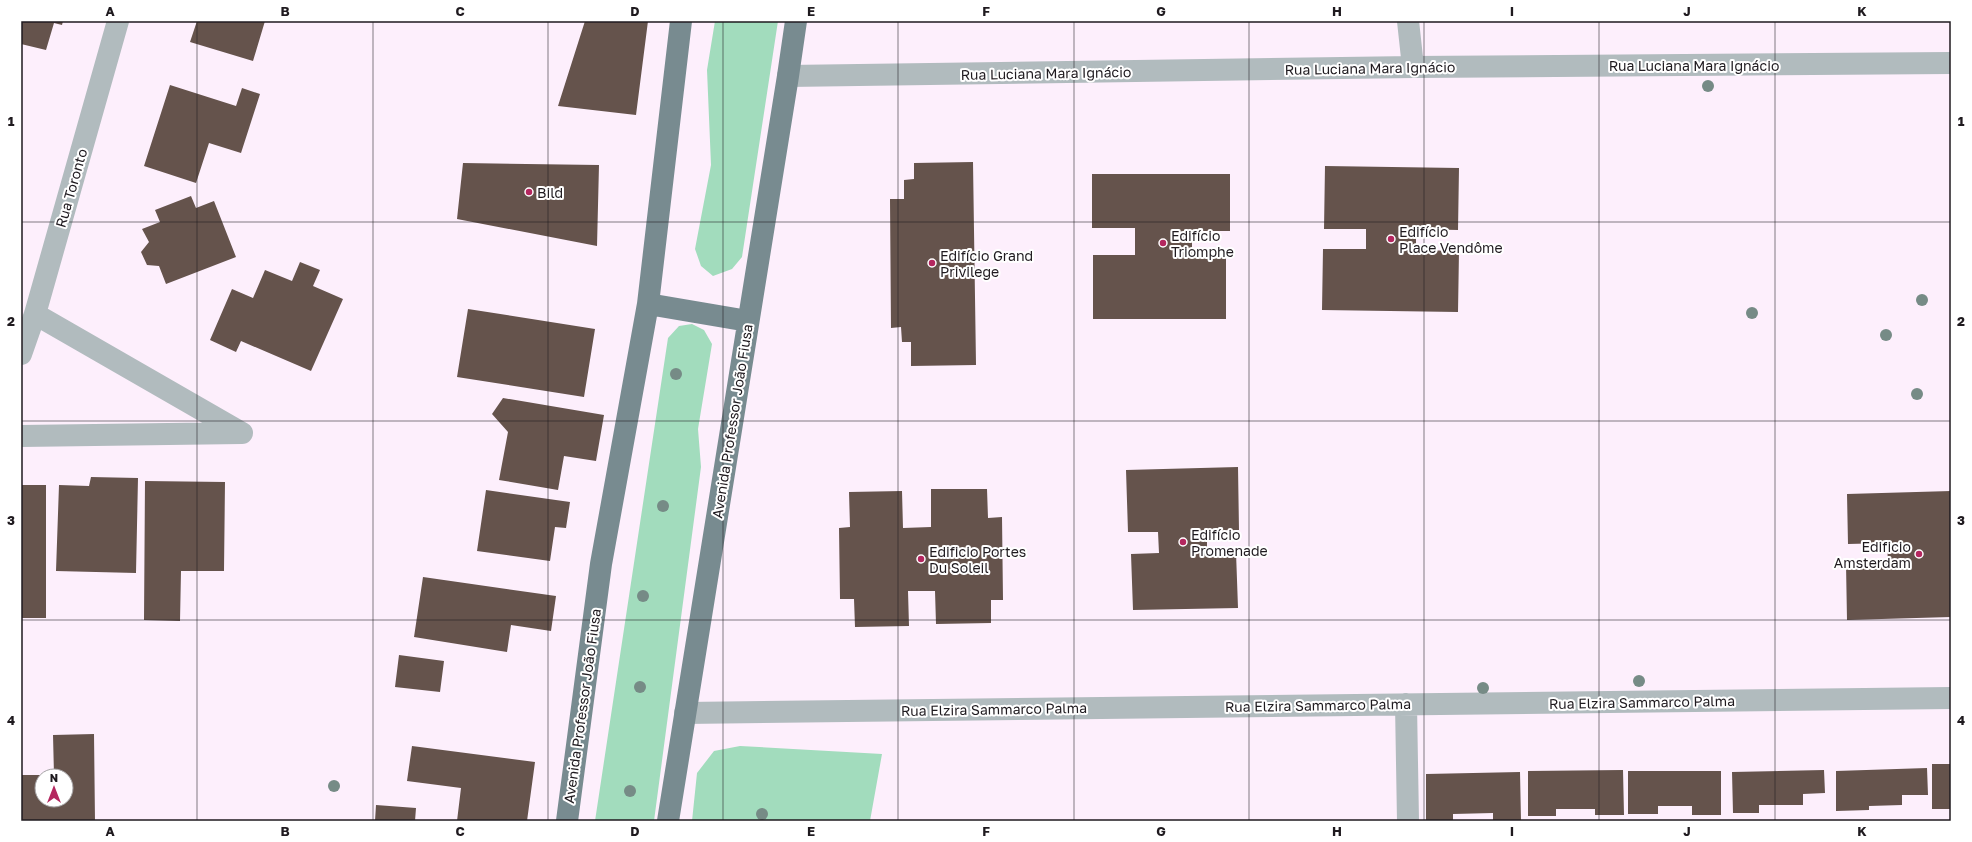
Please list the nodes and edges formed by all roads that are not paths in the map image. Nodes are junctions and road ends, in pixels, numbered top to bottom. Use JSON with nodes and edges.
{"nodes":[{"id":1,"x":118,"y":21,"type":"edge"},
{"id":2,"x":681,"y":21,"type":"edge"},
{"id":3,"x":796,"y":21,"type":"edge"},
{"id":4,"x":1408,"y":21,"type":"edge"},
{"id":5,"x":1951,"y":63,"type":"edge"},
{"id":6,"x":1413,"y":67,"type":"junction"},
{"id":7,"x":788,"y":76,"type":"junction"},
{"id":8,"x":648,"y":304,"type":"junction"},
{"id":9,"x":35,"y":314,"type":"junction"},
{"id":10,"x":748,"y":321,"type":"junction"},
{"id":11,"x":21,"y":354,"type":"edge"},
{"id":12,"x":21,"y":436,"type":"edge"},
{"id":13,"x":1951,"y":698,"type":"edge"},
{"id":14,"x":1406,"y":704,"type":"junction"},
{"id":15,"x":685,"y":713,"type":"junction"},
{"id":16,"x":567,"y":821,"type":"edge"},
{"id":17,"x":668,"y":821,"type":"edge"},
{"id":18,"x":1408,"y":821,"type":"edge"}],
"edges":[{"from":1,"to":9,"type":"street","name":"Rua Toronto"},
{"from":2,"to":8,"type":"main road","name":"Avenida Professor João Fiusa"},
{"from":3,"to":7,"type":"main road","name":"Avenida Professor João Fiusa"},
{"from":4,"to":6,"type":"street"},
{"from":5,"to":6,"type":"street","name":"Rua Luciana Mara Ignácio"},
{"from":6,"to":7,"type":"street","name":"Rua Luciana Mara Ignácio"},
{"from":7,"to":10,"type":"main road","name":"Avenida Professor João Fiusa"},
{"from":8,"to":10,"type":"main road"},
{"from":8,"to":16,"type":"main road","name":"Avenida Professor João Fiusa"},
{"from":9,"to":11,"type":"street","name":"Rua Toronto"},
{"from":9,"to":12,"type":"street"},
{"from":10,"to":15,"type":"main road","name":"Avenida Professor João Fiusa"},
{"from":13,"to":14,"type":"street","name":"Rua Elzira Sammarco Palma"},
{"from":14,"to":15,"type":"street","name":"Rua Elzira Sammarco Palma"},
{"from":14,"to":18,"type":"street"},
{"from":15,"to":17,"type":"main road","name":"Avenida Professor João Fiusa"}]}
